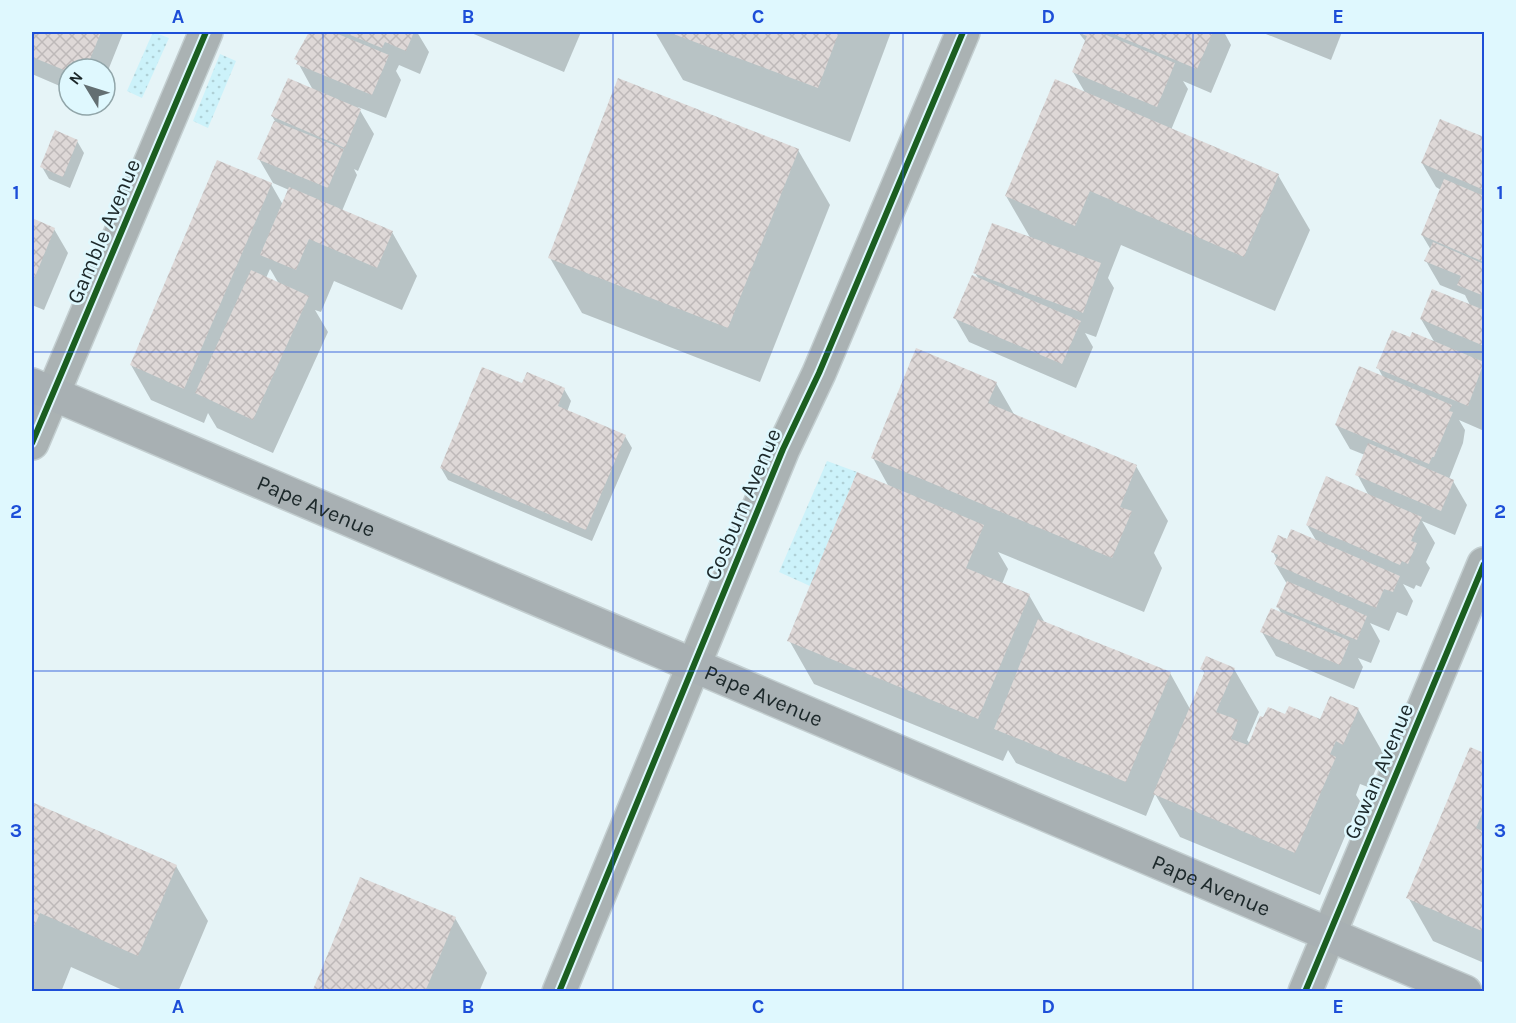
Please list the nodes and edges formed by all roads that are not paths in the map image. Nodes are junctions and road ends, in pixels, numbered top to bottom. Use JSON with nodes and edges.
{"nodes":[{"id":1,"x":206,"y":32,"type":"edge"},
{"id":2,"x":963,"y":32,"type":"edge"},
{"id":3,"x":42,"y":389,"type":"edge"},
{"id":4,"x":32,"y":443,"type":"edge"},
{"id":5,"x":1485,"y":564,"type":"edge"},
{"id":6,"x":694,"y":667,"type":"junction"},
{"id":7,"x":1329,"y":934,"type":"junction"},
{"id":8,"x":559,"y":992,"type":"edge"},
{"id":9,"x":1305,"y":992,"type":"edge"},
{"id":10,"x":1465,"y":992,"type":"edge"}],
"edges":[{"from":1,"to":3,"type":"street","name":"Gamble Avenue"},
{"from":2,"to":6,"type":"street","name":"Cosburn Avenue"},
{"from":3,"to":4,"type":"street","name":"Gamble Avenue"},
{"from":3,"to":6,"type":"main road","name":"Pape Avenue"},
{"from":5,"to":7,"type":"street","name":"Gowan Avenue"},
{"from":6,"to":7,"type":"main road","name":"Pape Avenue"},
{"from":6,"to":8,"type":"street","name":"Cosburn Avenue"},
{"from":7,"to":9,"type":"street","name":"Gowan Avenue"},
{"from":7,"to":10,"type":"main road","name":"Pape Avenue"}]}
